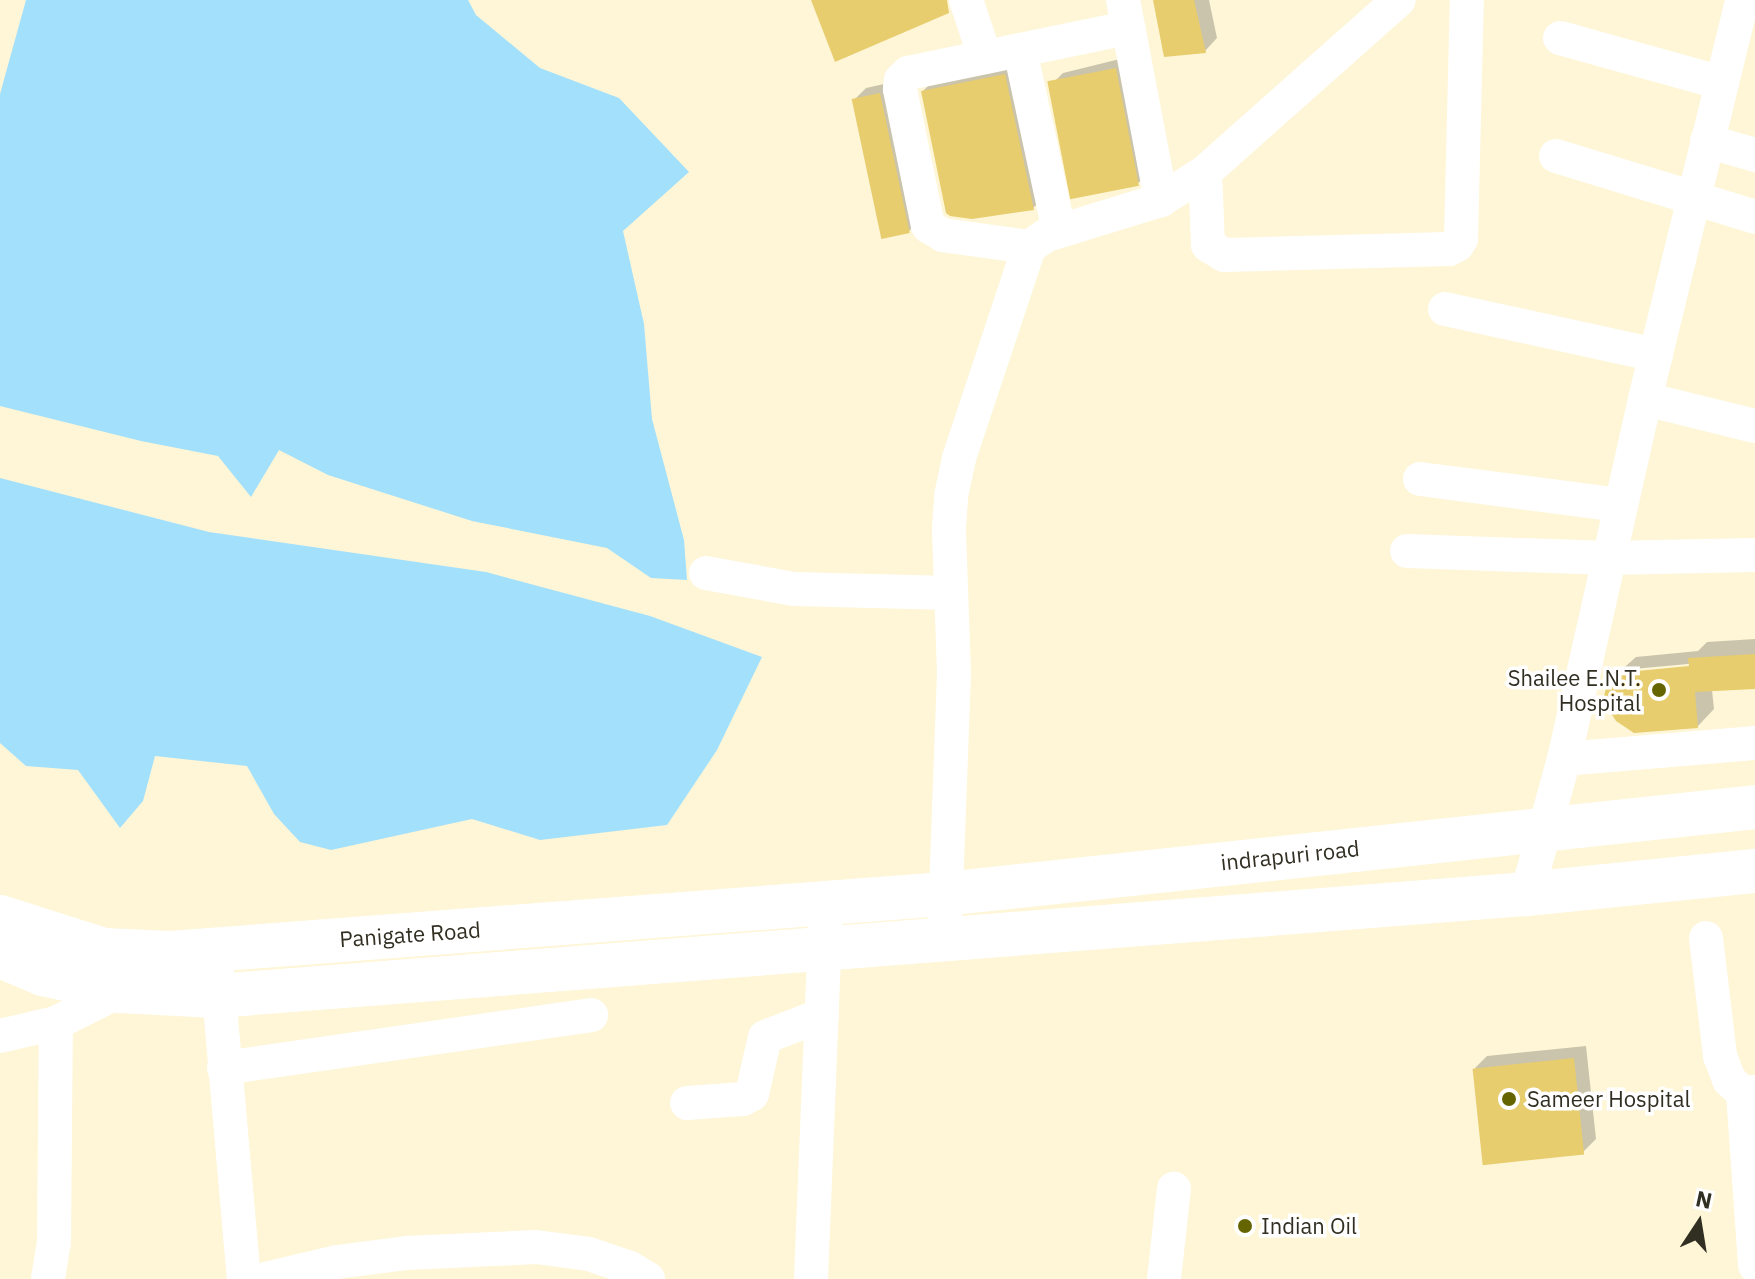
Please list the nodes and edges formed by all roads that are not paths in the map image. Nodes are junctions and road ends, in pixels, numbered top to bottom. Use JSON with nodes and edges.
{"nodes":[{"id":1,"x":966,"y":0,"type":"edge"},
{"id":2,"x":1399,"y":0,"type":"edge"},
{"id":3,"x":1467,"y":0,"type":"edge"},
{"id":4,"x":1742,"y":0,"type":"edge"},
{"id":5,"x":1126,"y":14,"type":"edge"},
{"id":6,"x":1560,"y":38,"type":"dead end"},
{"id":7,"x":1744,"y":43,"type":"edge"},
{"id":8,"x":1020,"y":50,"type":"junction"},
{"id":9,"x":985,"y":57,"type":"junction"},
{"id":10,"x":1722,"y":83,"type":"junction"},
{"id":11,"x":1707,"y":141,"type":"junction"},
{"id":12,"x":1755,"y":155,"type":"edge"},
{"id":13,"x":1556,"y":156,"type":"dead end"},
{"id":14,"x":1205,"y":172,"type":"junction"},
{"id":15,"x":1694,"y":198,"type":"junction"},
{"id":16,"x":1161,"y":200,"type":"junction"},
{"id":17,"x":1755,"y":217,"type":"edge"},
{"id":18,"x":1059,"y":231,"type":"junction"},
{"id":19,"x":1029,"y":247,"type":"junction"},
{"id":20,"x":1445,"y":309,"type":"dead end"},
{"id":21,"x":1656,"y":355,"type":"junction"},
{"id":22,"x":1645,"y":399,"type":"junction"},
{"id":23,"x":1755,"y":426,"type":"edge"},
{"id":24,"x":1420,"y":479,"type":"dead end"},
{"id":25,"x":1620,"y":505,"type":"junction"},
{"id":26,"x":1407,"y":551,"type":"dead end"},
{"id":27,"x":1755,"y":555,"type":"edge"},
{"id":28,"x":1608,"y":558,"type":"junction"},
{"id":29,"x":706,"y":573,"type":"dead end"},
{"id":30,"x":951,"y":593,"type":"junction"},
{"id":31,"x":1755,"y":743,"type":"edge"},
{"id":32,"x":1564,"y":759,"type":"junction"},
{"id":33,"x":1755,"y":807,"type":"edge"},
{"id":34,"x":1546,"y":827,"type":"junction"},
{"id":35,"x":1755,"y":871,"type":"edge"},
{"id":36,"x":944,"y":894,"type":"junction"},
{"id":37,"x":1527,"y":894,"type":"junction"},
{"id":38,"x":826,"y":903,"type":"junction"},
{"id":39,"x":0,"y":917,"type":"edge"},
{"id":40,"x":946,"y":938,"type":"junction"},
{"id":41,"x":1706,"y":938,"type":"dead end"},
{"id":42,"x":215,"y":949,"type":"junction"},
{"id":43,"x":825,"y":949,"type":"junction"},
{"id":44,"x":0,"y":956,"type":"edge"},
{"id":45,"x":135,"y":992,"type":"junction"},
{"id":46,"x":216,"y":996,"type":"junction"},
{"id":47,"x":591,"y":1015,"type":"dead end"},
{"id":48,"x":822,"y":1015,"type":"junction"},
{"id":49,"x":56,"y":1023,"type":"junction"},
{"id":50,"x":0,"y":1036,"type":"edge"},
{"id":51,"x":224,"y":1068,"type":"junction"},
{"id":52,"x":1749,"y":1092,"type":"edge"},
{"id":53,"x":687,"y":1103,"type":"dead end"},
{"id":54,"x":1174,"y":1189,"type":"dead end"},
{"id":55,"x":1753,"y":1220,"type":"edge"},
{"id":56,"x":1755,"y":1266,"type":"edge"},
{"id":57,"x":48,"y":1279,"type":"edge"},
{"id":58,"x":244,"y":1279,"type":"edge"},
{"id":59,"x":265,"y":1279,"type":"edge"},
{"id":60,"x":648,"y":1279,"type":"edge"},
{"id":61,"x":811,"y":1279,"type":"edge"},
{"id":62,"x":1164,"y":1279,"type":"edge"}],
"edges":[{"from":1,"to":9,"type":"street"},
{"from":2,"to":14,"type":"street"},
{"from":3,"to":14,"type":"street"},
{"from":4,"to":7,"type":"street"},
{"from":5,"to":8,"type":"street"},
{"from":5,"to":16,"type":"street"},
{"from":6,"to":10,"type":"street"},
{"from":7,"to":10,"type":"street"},
{"from":8,"to":9,"type":"street"},
{"from":8,"to":18,"type":"street"},
{"from":9,"to":19,"type":"street"},
{"from":10,"to":11,"type":"street"},
{"from":11,"to":12,"type":"street"},
{"from":11,"to":15,"type":"street"},
{"from":13,"to":15,"type":"street"},
{"from":14,"to":16,"type":"street"},
{"from":15,"to":17,"type":"street"},
{"from":15,"to":21,"type":"street"},
{"from":16,"to":18,"type":"street"},
{"from":18,"to":19,"type":"street"},
{"from":19,"to":30,"type":"street"},
{"from":20,"to":21,"type":"street"},
{"from":21,"to":22,"type":"street"},
{"from":22,"to":23,"type":"street"},
{"from":22,"to":25,"type":"street"},
{"from":24,"to":25,"type":"street"},
{"from":25,"to":28,"type":"street"},
{"from":26,"to":28,"type":"street"},
{"from":27,"to":28,"type":"street"},
{"from":28,"to":32,"type":"street"},
{"from":29,"to":30,"type":"street"},
{"from":30,"to":36,"type":"street"},
{"from":31,"to":32,"type":"street"},
{"from":32,"to":34,"type":"street"},
{"from":33,"to":34,"type":"main road","name":"indrapuri road"},
{"from":34,"to":36,"type":"main road","name":"indrapuri road"},
{"from":34,"to":37,"type":"street"},
{"from":35,"to":37,"type":"main road"},
{"from":36,"to":38,"type":"main road","name":"indrapuri road"},
{"from":36,"to":40,"type":"street"},
{"from":37,"to":40,"type":"main road"},
{"from":38,"to":42,"type":"main road","name":"Panigate Road"},
{"from":38,"to":43,"type":"street"},
{"from":39,"to":42,"type":"main road","name":"Panigate Road"},
{"from":40,"to":43,"type":"main road"},
{"from":41,"to":52,"type":"street"},
{"from":42,"to":46,"type":"street"},
{"from":43,"to":46,"type":"main road","name":"Panigate Road"},
{"from":43,"to":48,"type":"street"},
{"from":44,"to":45,"type":"main road","name":"Panigate Road"},
{"from":45,"to":46,"type":"main road","name":"Panigate Road"},
{"from":45,"to":49,"type":"street"},
{"from":46,"to":51,"type":"street"},
{"from":47,"to":51,"type":"street"},
{"from":48,"to":53,"type":"street"},
{"from":48,"to":61,"type":"street"},
{"from":49,"to":50,"type":"street"},
{"from":49,"to":57,"type":"street"},
{"from":51,"to":58,"type":"street"},
{"from":52,"to":55,"type":"street"},
{"from":54,"to":62,"type":"street"},
{"from":55,"to":56,"type":"street"},
{"from":59,"to":60,"type":"street"}]}
